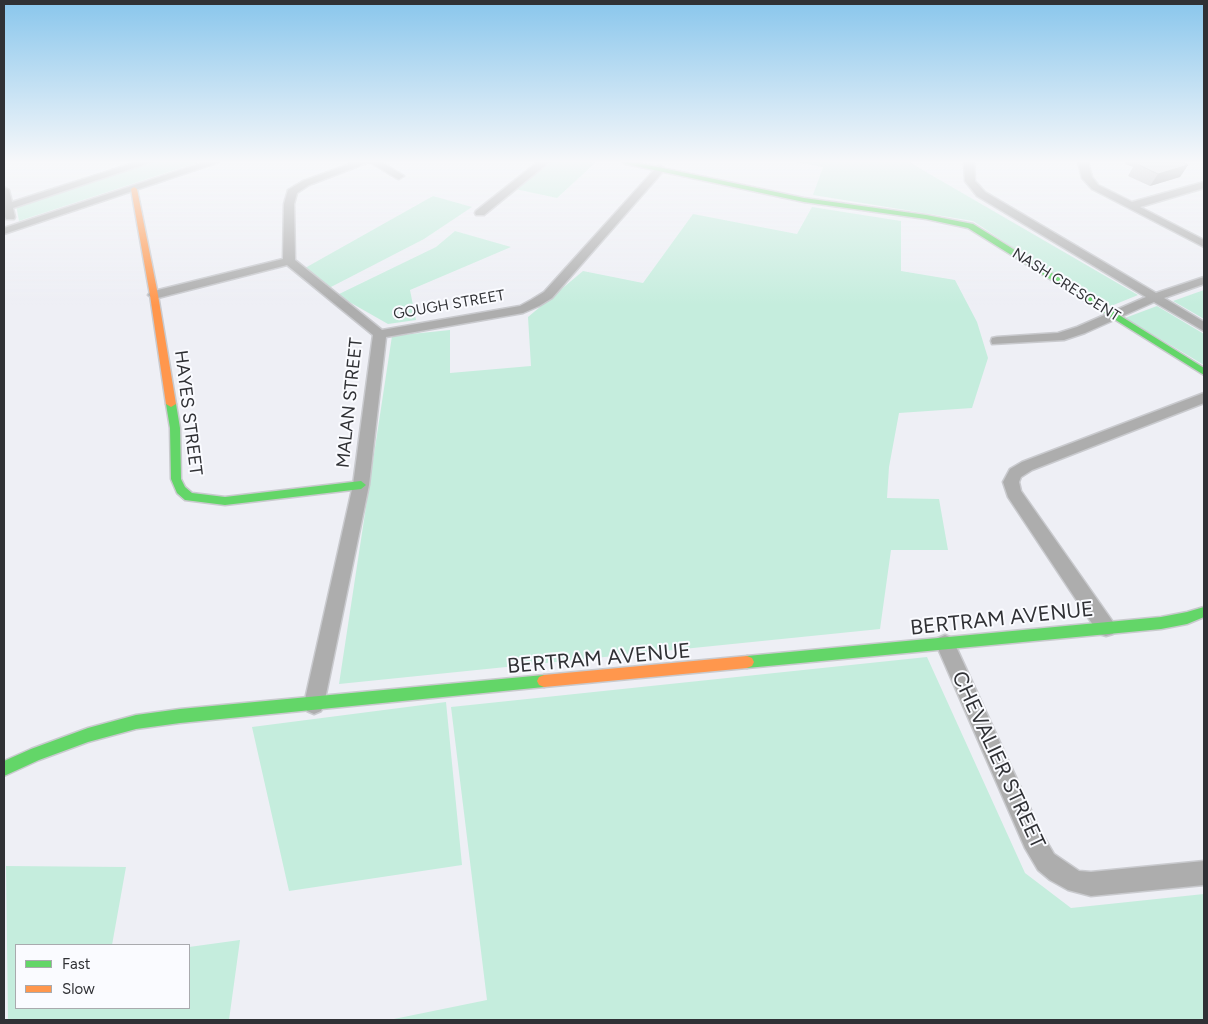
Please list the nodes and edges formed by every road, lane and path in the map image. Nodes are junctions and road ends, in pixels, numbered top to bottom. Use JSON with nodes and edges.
{"nodes":[{"id":1,"x":8,"y":210,"type":"edge"},
{"id":2,"x":70,"y":210,"type":"edge"},
{"id":3,"x":138,"y":210,"type":"edge"},
{"id":4,"x":289,"y":210,"type":"edge"},
{"id":5,"x":484,"y":210,"type":"edge"},
{"id":6,"x":624,"y":210,"type":"edge"},
{"id":7,"x":874,"y":210,"type":"edge"},
{"id":8,"x":1007,"y":210,"type":"edge"},
{"id":9,"x":1137,"y":210,"type":"edge"},
{"id":10,"x":480,"y":213,"type":"dead end"},
{"id":11,"x":8,"y":230,"type":"edge"},
{"id":12,"x":1204,"y":244,"type":"edge"},
{"id":13,"x":289,"y":261,"type":"junction"},
{"id":14,"x":1204,"y":280,"type":"edge"},
{"id":15,"x":154,"y":295,"type":"junction"},
{"id":16,"x":1154,"y":298,"type":"junction"},
{"id":17,"x":1114,"y":315,"type":"junction"},
{"id":18,"x":1204,"y":327,"type":"edge"},
{"id":19,"x":380,"y":334,"type":"junction"},
{"id":20,"x":997,"y":341,"type":"dead end"},
{"id":21,"x":1204,"y":372,"type":"edge"},
{"id":22,"x":1204,"y":398,"type":"edge"},
{"id":23,"x":361,"y":485,"type":"junction"},
{"id":24,"x":1204,"y":612,"type":"edge"},
{"id":25,"x":1106,"y":628,"type":"junction"},
{"id":26,"x":945,"y":644,"type":"junction"},
{"id":27,"x":314,"y":704,"type":"junction"},
{"id":28,"x":4,"y":770,"type":"edge"},
{"id":29,"x":1204,"y":873,"type":"edge"}],
"edges":[{"from":1,"to":11,"type":"street"},
{"from":2,"to":11,"type":"street"},
{"from":3,"to":15,"type":"street","name":"HAYES STREET"},
{"from":4,"to":13,"type":"street"},
{"from":5,"to":10,"type":"street"},
{"from":6,"to":19,"type":"street","name":"GOUGH STREET"},
{"from":7,"to":17,"type":"street","name":"NASH CRESCENT"},
{"from":8,"to":16,"type":"street"},
{"from":9,"to":12,"type":"street"},
{"from":13,"to":15,"type":"street"},
{"from":13,"to":19,"type":"street","name":"MALAN STREET"},
{"from":14,"to":16,"type":"street"},
{"from":15,"to":23,"type":"street","name":"HAYES STREET"},
{"from":16,"to":17,"type":"street"},
{"from":16,"to":18,"type":"street"},
{"from":17,"to":20,"type":"street"},
{"from":17,"to":21,"type":"street","name":"NASH CRESCENT"},
{"from":19,"to":23,"type":"street","name":"MALAN STREET"},
{"from":22,"to":25,"type":"street"},
{"from":23,"to":27,"type":"street","name":"MALAN STREET"},
{"from":24,"to":25,"type":"street","name":"BERTRAM AVENUE"},
{"from":25,"to":26,"type":"street","name":"BERTRAM AVENUE"},
{"from":26,"to":27,"type":"street","name":"BERTRAM AVENUE"},
{"from":26,"to":29,"type":"street","name":"CHEVALIER STREET"},
{"from":27,"to":28,"type":"street","name":"BERTRAM AVENUE"}]}
